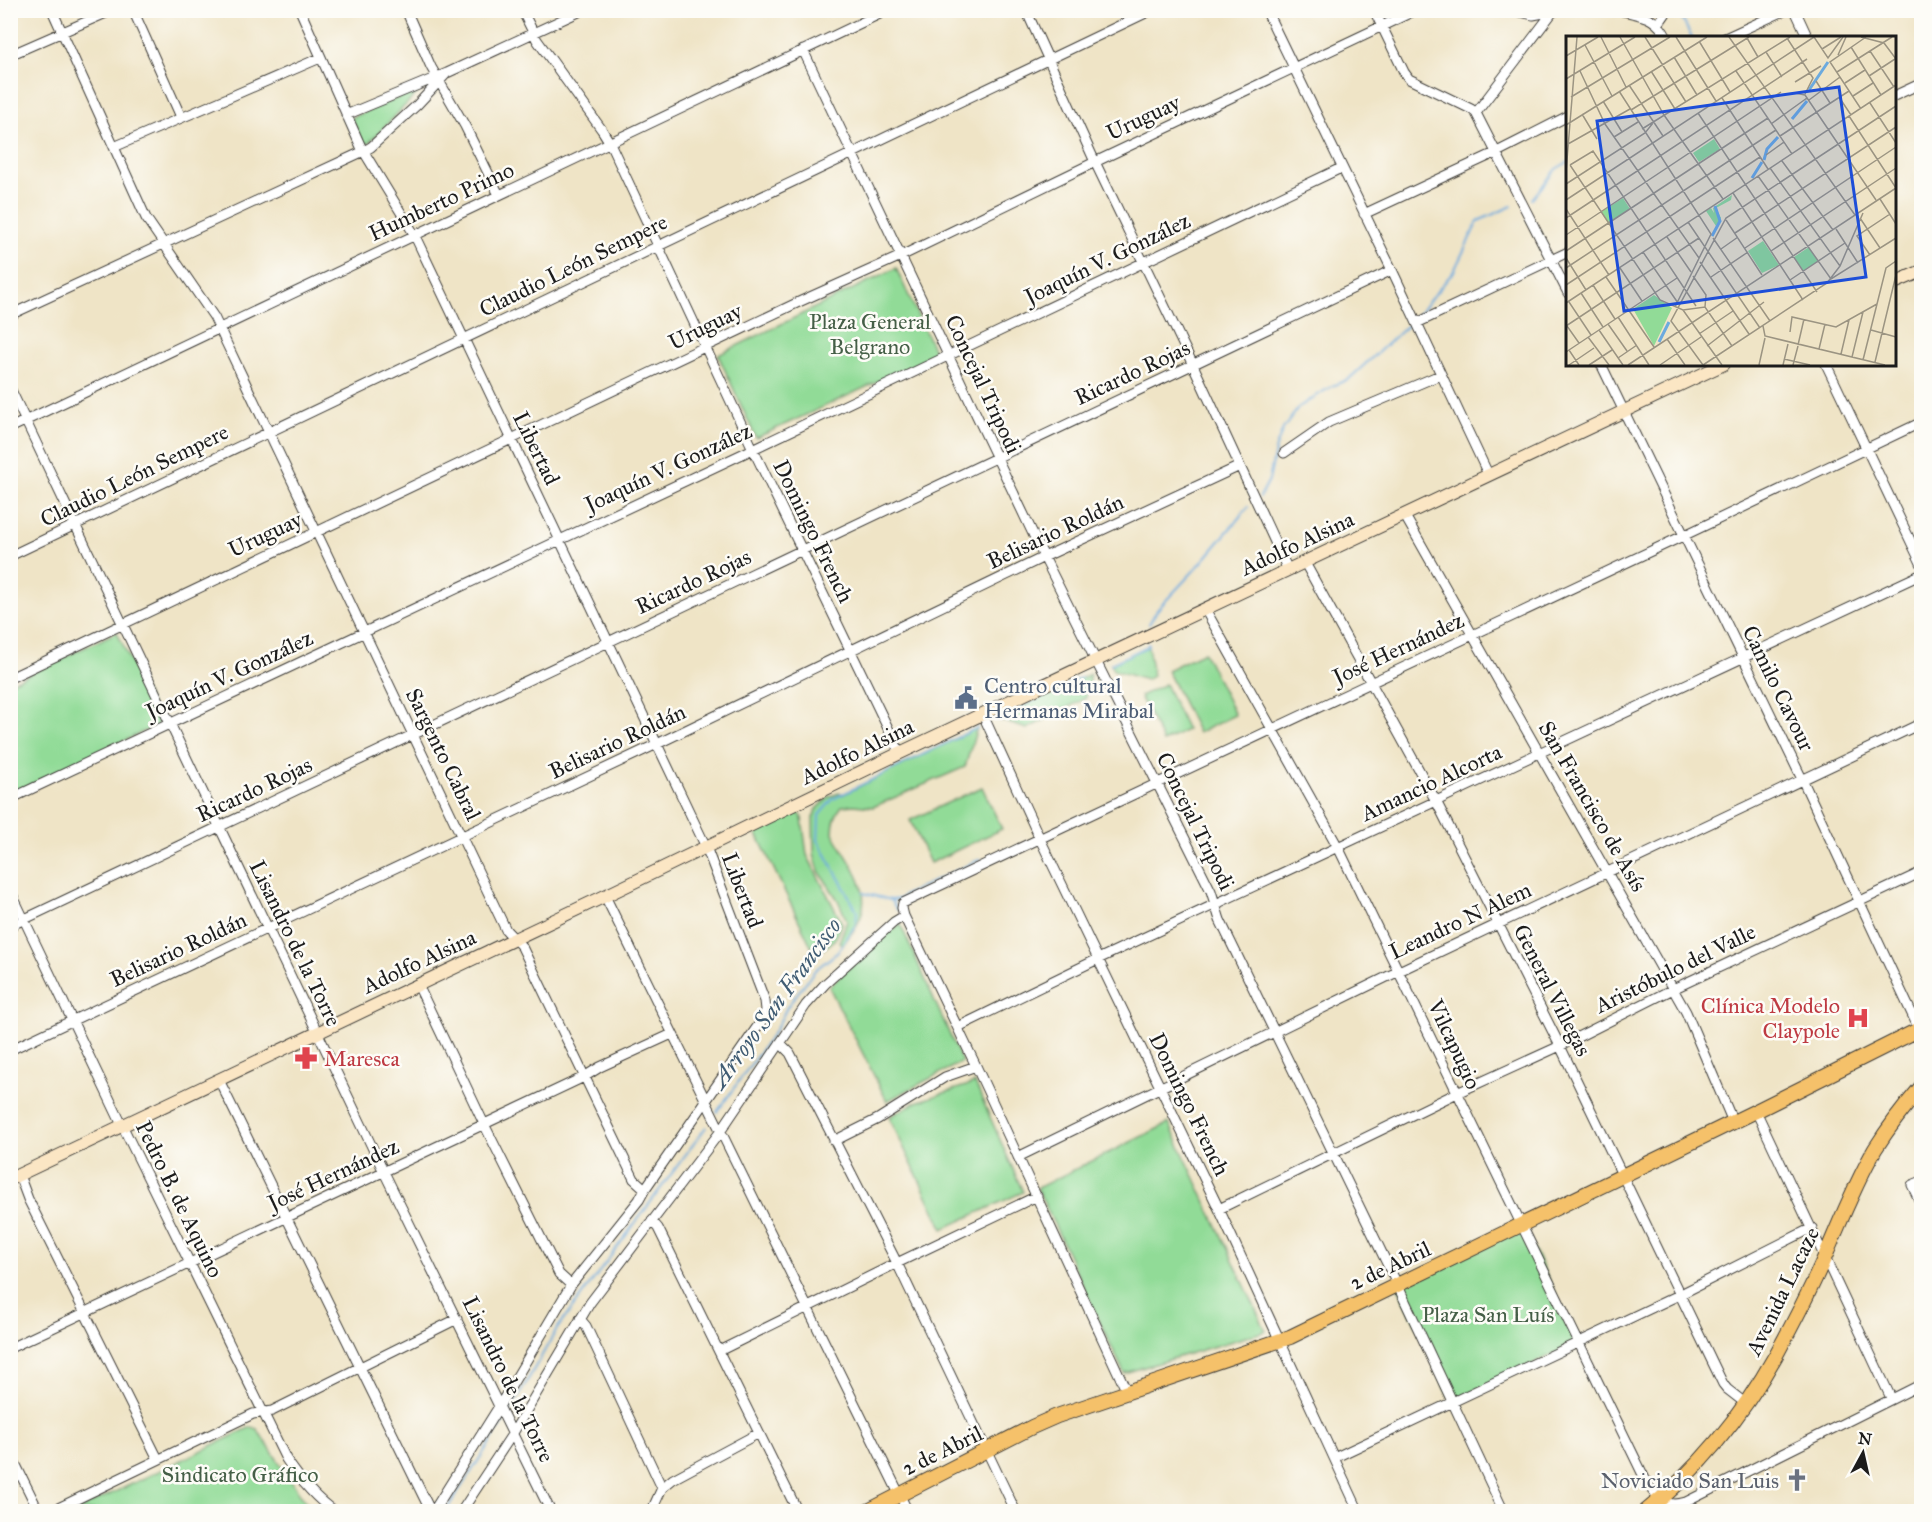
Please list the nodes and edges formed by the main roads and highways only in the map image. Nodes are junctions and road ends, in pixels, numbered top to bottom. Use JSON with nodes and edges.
{"nodes":[{"id":1,"x":1920,"y":1028,"type":"edge"},
{"id":2,"x":1922,"y":1086,"type":"edge"},
{"id":3,"x":866,"y":1512,"type":"edge"},
{"id":4,"x":1645,"y":1512,"type":"edge"}],
"edges":[{"from":1,"to":3,"type":"main road","name":"2 de Abril"},
{"from":2,"to":4,"type":"main road","name":"Avenida Lacaze"}]}
